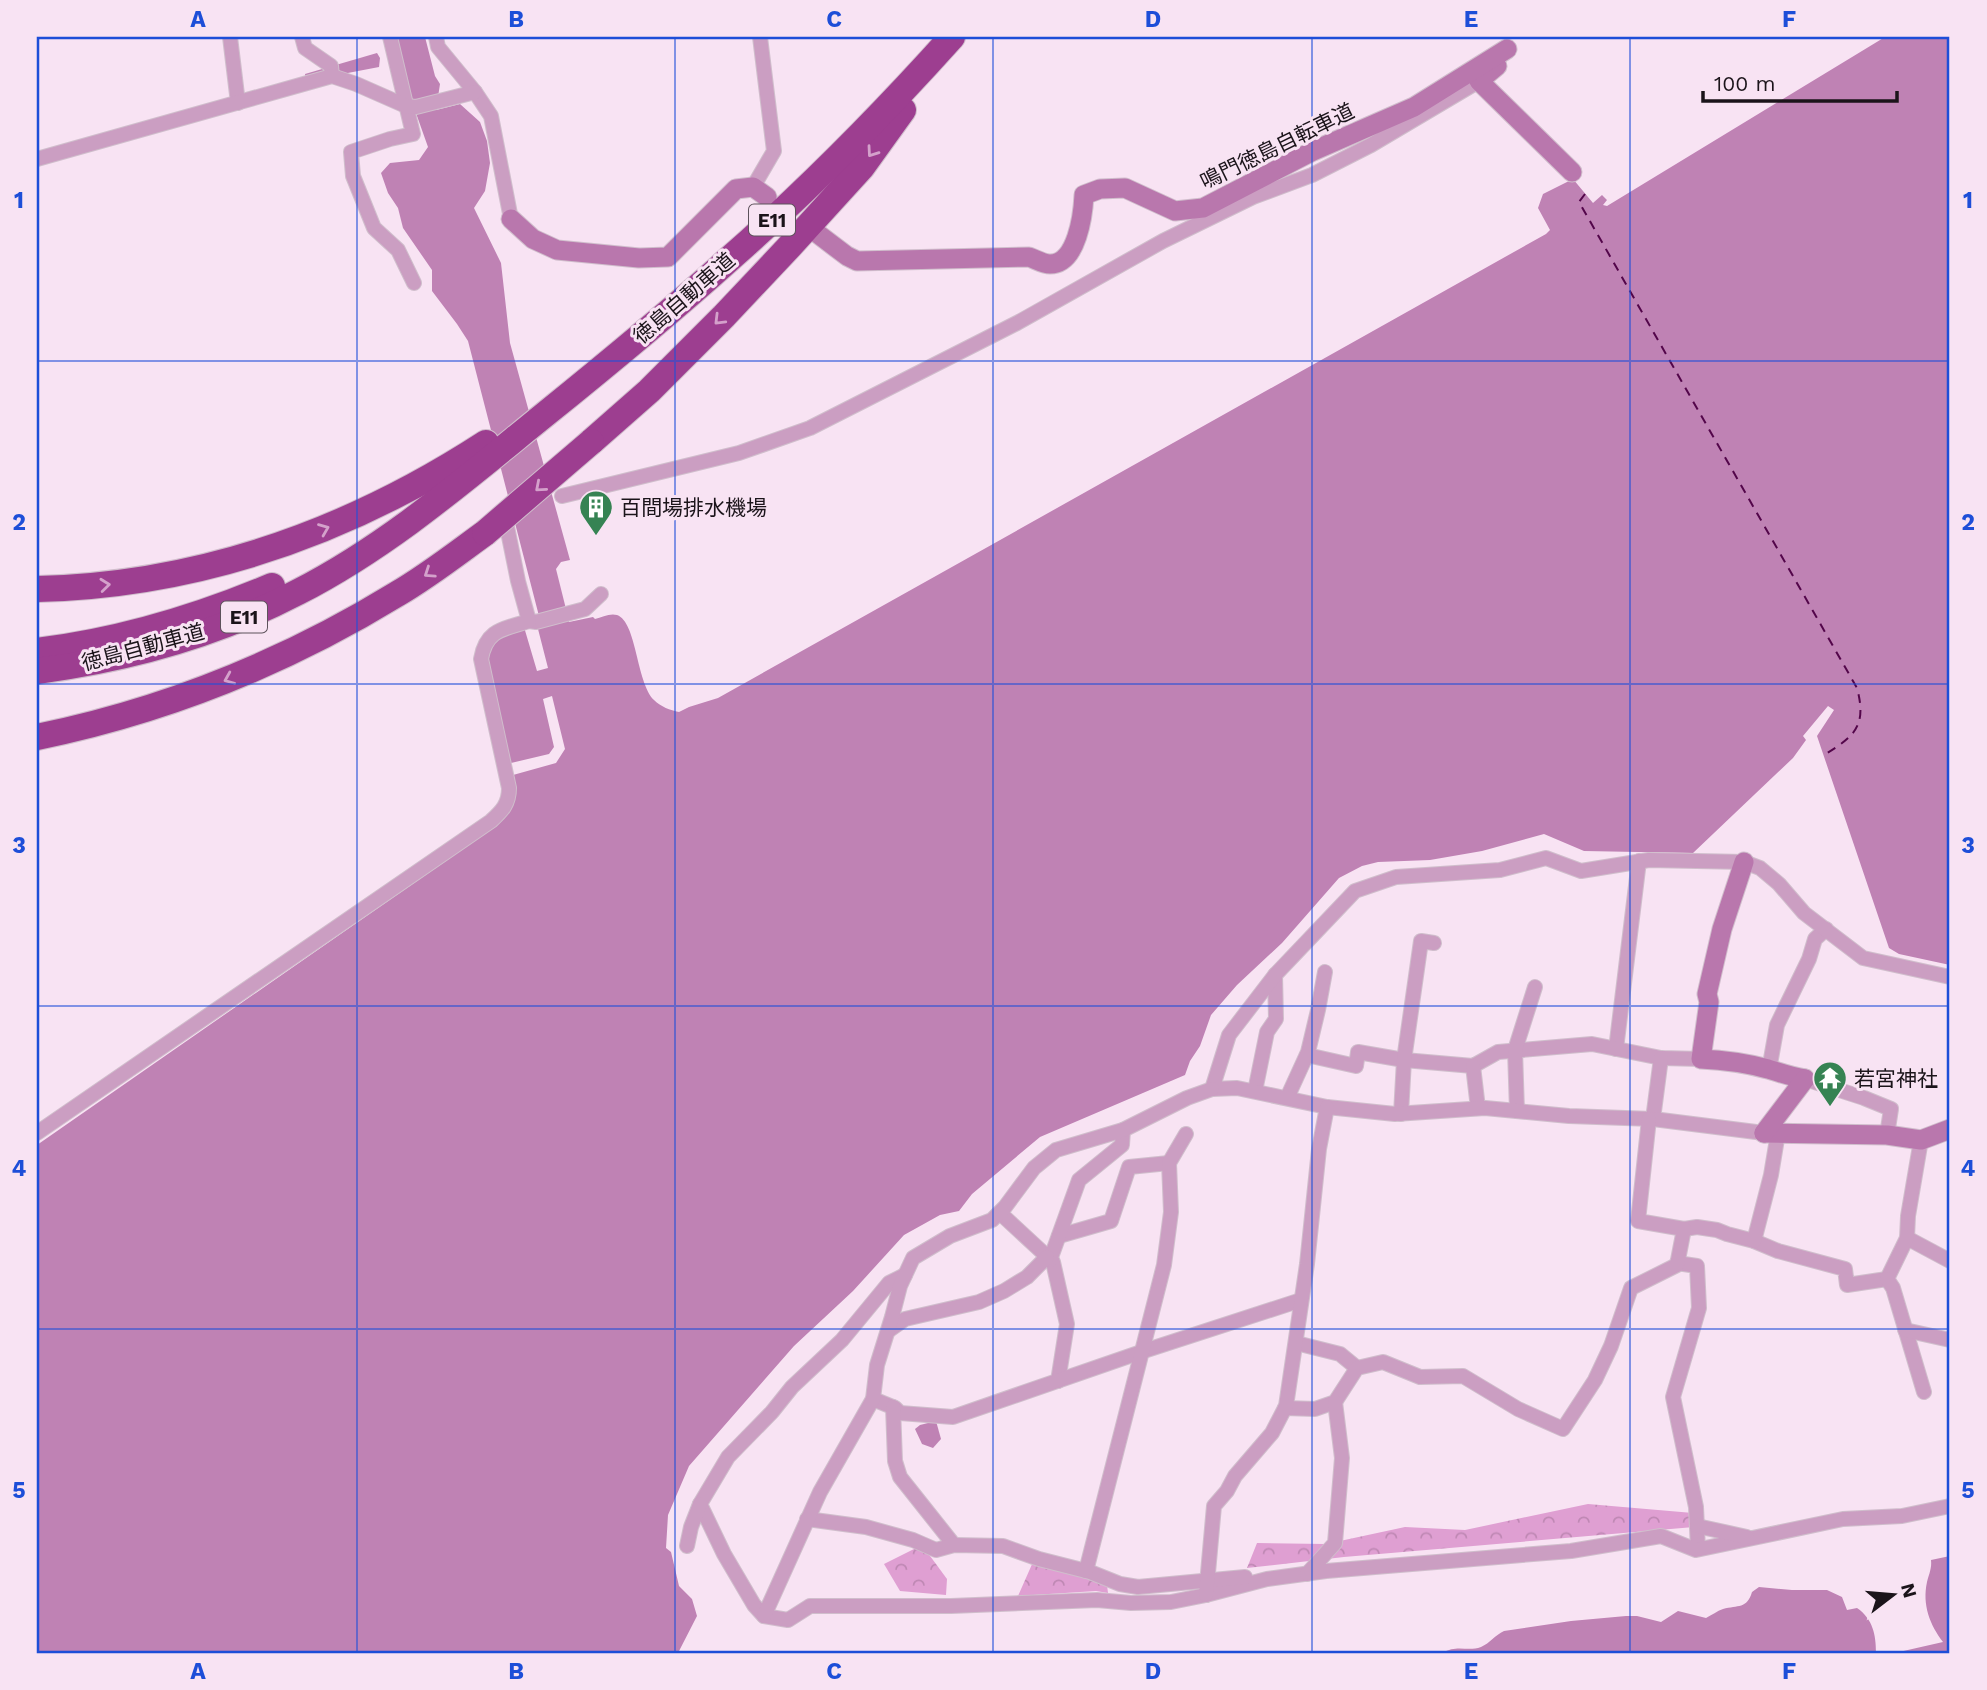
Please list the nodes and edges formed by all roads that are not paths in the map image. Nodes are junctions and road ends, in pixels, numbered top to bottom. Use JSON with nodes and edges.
{"nodes":[{"id":1,"x":230,"y":37,"type":"edge"},
{"id":2,"x":302,"y":37,"type":"edge"},
{"id":3,"x":390,"y":37,"type":"edge"},
{"id":4,"x":436,"y":37,"type":"edge"},
{"id":5,"x":760,"y":37,"type":"edge"},
{"id":6,"x":953,"y":37,"type":"edge"},
{"id":7,"x":1504,"y":43,"type":"edge"},
{"id":8,"x":332,"y":76,"type":"junction"},
{"id":9,"x":1479,"y":81,"type":"junction"},
{"id":10,"x":472,"y":93,"type":"junction"},
{"id":11,"x":238,"y":103,"type":"junction"},
{"id":12,"x":411,"y":106,"type":"junction"},
{"id":13,"x":37,"y":159,"type":"edge"},
{"id":14,"x":1572,"y":172,"type":"dead end"},
{"id":15,"x":760,"y":192,"type":"joint"},
{"id":16,"x":511,"y":219,"type":"joint"},
{"id":17,"x":818,"y":234,"type":"dead end"},
{"id":18,"x":414,"y":284,"type":"dead end"},
{"id":19,"x":577,"y":388,"type":"junction"},
{"id":20,"x":562,"y":496,"type":"dead end"},
{"id":21,"x":428,"y":509,"type":"junction"},
{"id":22,"x":504,"y":511,"type":"dead end"},
{"id":23,"x":37,"y":589,"type":"edge"},
{"id":24,"x":601,"y":594,"type":"dead end"},
{"id":25,"x":533,"y":622,"type":"junction"},
{"id":26,"x":37,"y":651,"type":"edge"},
{"id":27,"x":37,"y":671,"type":"edge"},
{"id":28,"x":37,"y":737,"type":"edge"},
{"id":29,"x":1639,"y":861,"type":"junction"},
{"id":30,"x":1744,"y":862,"type":"junction"},
{"id":31,"x":1826,"y":929,"type":"junction"},
{"id":32,"x":1434,"y":943,"type":"dead end"},
{"id":33,"x":1325,"y":972,"type":"dead end"},
{"id":34,"x":1275,"y":975,"type":"junction"},
{"id":35,"x":1950,"y":977,"type":"edge"},
{"id":36,"x":1535,"y":987,"type":"dead end"},
{"id":37,"x":1616,"y":1049,"type":"junction"},
{"id":38,"x":1515,"y":1051,"type":"junction"},
{"id":39,"x":1307,"y":1055,"type":"junction"},
{"id":40,"x":1661,"y":1058,"type":"junction"},
{"id":41,"x":1701,"y":1059,"type":"junction"},
{"id":42,"x":1404,"y":1060,"type":"junction"},
{"id":43,"x":1473,"y":1066,"type":"junction"},
{"id":44,"x":1769,"y":1070,"type":"junction"},
{"id":45,"x":1805,"y":1079,"type":"junction"},
{"id":46,"x":1212,"y":1088,"type":"junction"},
{"id":47,"x":1255,"y":1091,"type":"junction"},
{"id":48,"x":1287,"y":1098,"type":"junction"},
{"id":49,"x":1327,"y":1107,"type":"junction"},
{"id":50,"x":1478,"y":1108,"type":"junction"},
{"id":51,"x":1517,"y":1111,"type":"junction"},
{"id":52,"x":1401,"y":1114,"type":"junction"},
{"id":53,"x":1651,"y":1119,"type":"junction"},
{"id":54,"x":1950,"y":1129,"type":"edge"},
{"id":55,"x":1123,"y":1130,"type":"junction"},
{"id":56,"x":37,"y":1133,"type":"edge"},
{"id":57,"x":1771,"y":1133,"type":"junction"},
{"id":58,"x":1186,"y":1134,"type":"dead end"},
{"id":59,"x":1887,"y":1135,"type":"junction"},
{"id":60,"x":1921,"y":1140,"type":"junction"},
{"id":61,"x":1169,"y":1163,"type":"junction"},
{"id":62,"x":1000,"y":1213,"type":"junction"},
{"id":63,"x":1684,"y":1229,"type":"junction"},
{"id":64,"x":1059,"y":1236,"type":"junction"},
{"id":65,"x":1908,"y":1238,"type":"junction"},
{"id":66,"x":1754,"y":1241,"type":"junction"},
{"id":67,"x":1048,"y":1258,"type":"junction"},
{"id":68,"x":1950,"y":1261,"type":"edge"},
{"id":69,"x":1678,"y":1264,"type":"junction"},
{"id":70,"x":905,"y":1275,"type":"junction"},
{"id":71,"x":1887,"y":1279,"type":"junction"},
{"id":72,"x":1301,"y":1300,"type":"junction"},
{"id":73,"x":1905,"y":1330,"type":"junction"},
{"id":74,"x":888,"y":1331,"type":"junction"},
{"id":75,"x":1950,"y":1340,"type":"edge"},
{"id":76,"x":1296,"y":1343,"type":"junction"},
{"id":77,"x":1144,"y":1351,"type":"junction"},
{"id":78,"x":1357,"y":1368,"type":"junction"},
{"id":79,"x":1058,"y":1381,"type":"junction"},
{"id":80,"x":1924,"y":1392,"type":"dead end"},
{"id":81,"x":873,"y":1399,"type":"junction"},
{"id":82,"x":1335,"y":1402,"type":"junction"},
{"id":83,"x":893,"y":1407,"type":"junction"},
{"id":84,"x":1285,"y":1408,"type":"junction"},
{"id":85,"x":700,"y":1504,"type":"junction"},
{"id":86,"x":1950,"y":1506,"type":"edge"},
{"id":87,"x":807,"y":1519,"type":"junction"},
{"id":88,"x":1697,"y":1526,"type":"junction"},
{"id":89,"x":1752,"y":1538,"type":"junction"},
{"id":90,"x":954,"y":1545,"type":"junction"},
{"id":91,"x":687,"y":1546,"type":"dead end"},
{"id":92,"x":1698,"y":1549,"type":"junction"},
{"id":93,"x":1086,"y":1571,"type":"junction"},
{"id":94,"x":1307,"y":1574,"type":"junction"},
{"id":95,"x":1207,"y":1588,"type":"junction"},
{"id":96,"x":764,"y":1616,"type":"junction"}],
"edges":[{"from":1,"to":11,"type":"street"},
{"from":2,"to":8,"type":"street"},
{"from":3,"to":12,"type":"street"},
{"from":4,"to":10,"type":"street"},
{"from":5,"to":15,"type":"street"},
{"from":6,"to":19,"type":"highway","name":"徳島自動車道","number":"E11"},
{"from":6,"to":28,"type":"highway","one_way":true,"bridge":true},
{"from":7,"to":9,"type":"main road"},
{"from":7,"to":17,"type":"main road","name":"鳴門徳島自転車道"},
{"from":8,"to":11,"type":"street"},
{"from":8,"to":12,"type":"street"},
{"from":9,"to":14,"type":"main road"},
{"from":9,"to":20,"type":"street"},
{"from":10,"to":12,"type":"street"},
{"from":10,"to":16,"type":"street"},
{"from":11,"to":13,"type":"street"},
{"from":12,"to":18,"type":"street"},
{"from":15,"to":16,"type":"main road"},
{"from":19,"to":21,"type":"highway","name":"徳島自動車道","number":"E11"},
{"from":23,"to":19,"type":"highway","one_way":true},
{"from":21,"to":26,"type":"highway","name":"徳島自動車道","number":"E11"},
{"from":21,"to":27,"type":"highway","name":"徳島自動車道","number":"E11"},
{"from":22,"to":25,"type":"street"},
{"from":24,"to":25,"type":"street"},
{"from":25,"to":56,"type":"street"},
{"from":29,"to":30,"type":"street"},
{"from":29,"to":34,"type":"street"},
{"from":29,"to":37,"type":"street"},
{"from":30,"to":31,"type":"street"},
{"from":30,"to":41,"type":"main road"},
{"from":31,"to":35,"type":"street"},
{"from":31,"to":44,"type":"street"},
{"from":32,"to":42,"type":"street"},
{"from":33,"to":39,"type":"street"},
{"from":34,"to":46,"type":"street"},
{"from":34,"to":47,"type":"street"},
{"from":36,"to":38,"type":"street"},
{"from":37,"to":38,"type":"street"},
{"from":37,"to":40,"type":"street"},
{"from":38,"to":43,"type":"street"},
{"from":38,"to":51,"type":"street"},
{"from":39,"to":42,"type":"street"},
{"from":39,"to":48,"type":"street"},
{"from":40,"to":41,"type":"street"},
{"from":40,"to":53,"type":"street"},
{"from":41,"to":44,"type":"main road"},
{"from":42,"to":43,"type":"street"},
{"from":42,"to":52,"type":"street"},
{"from":43,"to":50,"type":"street"},
{"from":44,"to":45,"type":"main road"},
{"from":45,"to":57,"type":"main road"},
{"from":45,"to":59,"type":"street"},
{"from":46,"to":47,"type":"street"},
{"from":46,"to":55,"type":"street"},
{"from":47,"to":48,"type":"street"},
{"from":48,"to":49,"type":"street"},
{"from":49,"to":52,"type":"street"},
{"from":49,"to":72,"type":"street"},
{"from":50,"to":51,"type":"street"},
{"from":50,"to":52,"type":"street"},
{"from":51,"to":53,"type":"street"},
{"from":53,"to":57,"type":"street"},
{"from":53,"to":63,"type":"street"},
{"from":54,"to":60,"type":"main road"},
{"from":55,"to":62,"type":"street"},
{"from":55,"to":64,"type":"street"},
{"from":57,"to":59,"type":"main road"},
{"from":57,"to":66,"type":"street"},
{"from":58,"to":61,"type":"street"},
{"from":59,"to":60,"type":"main road"},
{"from":60,"to":65,"type":"street"},
{"from":61,"to":64,"type":"street"},
{"from":61,"to":77,"type":"street"},
{"from":62,"to":67,"type":"street"},
{"from":62,"to":70,"type":"street"},
{"from":63,"to":66,"type":"street"},
{"from":63,"to":69,"type":"street"},
{"from":64,"to":67,"type":"street"},
{"from":65,"to":68,"type":"street"},
{"from":65,"to":71,"type":"street"},
{"from":66,"to":71,"type":"street"},
{"from":67,"to":74,"type":"street"},
{"from":67,"to":79,"type":"street"},
{"from":69,"to":78,"type":"street"},
{"from":69,"to":88,"type":"street"},
{"from":70,"to":74,"type":"street"},
{"from":70,"to":85,"type":"street"},
{"from":71,"to":73,"type":"street"},
{"from":72,"to":76,"type":"street"},
{"from":72,"to":77,"type":"street"},
{"from":73,"to":75,"type":"street"},
{"from":73,"to":80,"type":"street"},
{"from":74,"to":81,"type":"street"},
{"from":76,"to":78,"type":"street"},
{"from":76,"to":84,"type":"street"},
{"from":77,"to":79,"type":"street"},
{"from":77,"to":93,"type":"street"},
{"from":78,"to":82,"type":"street"},
{"from":79,"to":83,"type":"street"},
{"from":81,"to":83,"type":"street"},
{"from":81,"to":87,"type":"street"},
{"from":82,"to":84,"type":"street"},
{"from":82,"to":94,"type":"street"},
{"from":83,"to":90,"type":"street"},
{"from":84,"to":95,"type":"street"},
{"from":85,"to":91,"type":"street"},
{"from":85,"to":96,"type":"street"},
{"from":86,"to":89,"type":"street"},
{"from":87,"to":90,"type":"street"},
{"from":87,"to":96,"type":"street"},
{"from":88,"to":89,"type":"street"},
{"from":88,"to":92,"type":"street"},
{"from":89,"to":92,"type":"street"},
{"from":90,"to":93,"type":"street"},
{"from":92,"to":94,"type":"street"},
{"from":93,"to":95,"type":"street"},
{"from":94,"to":95,"type":"street"},
{"from":95,"to":96,"type":"street"}]}
